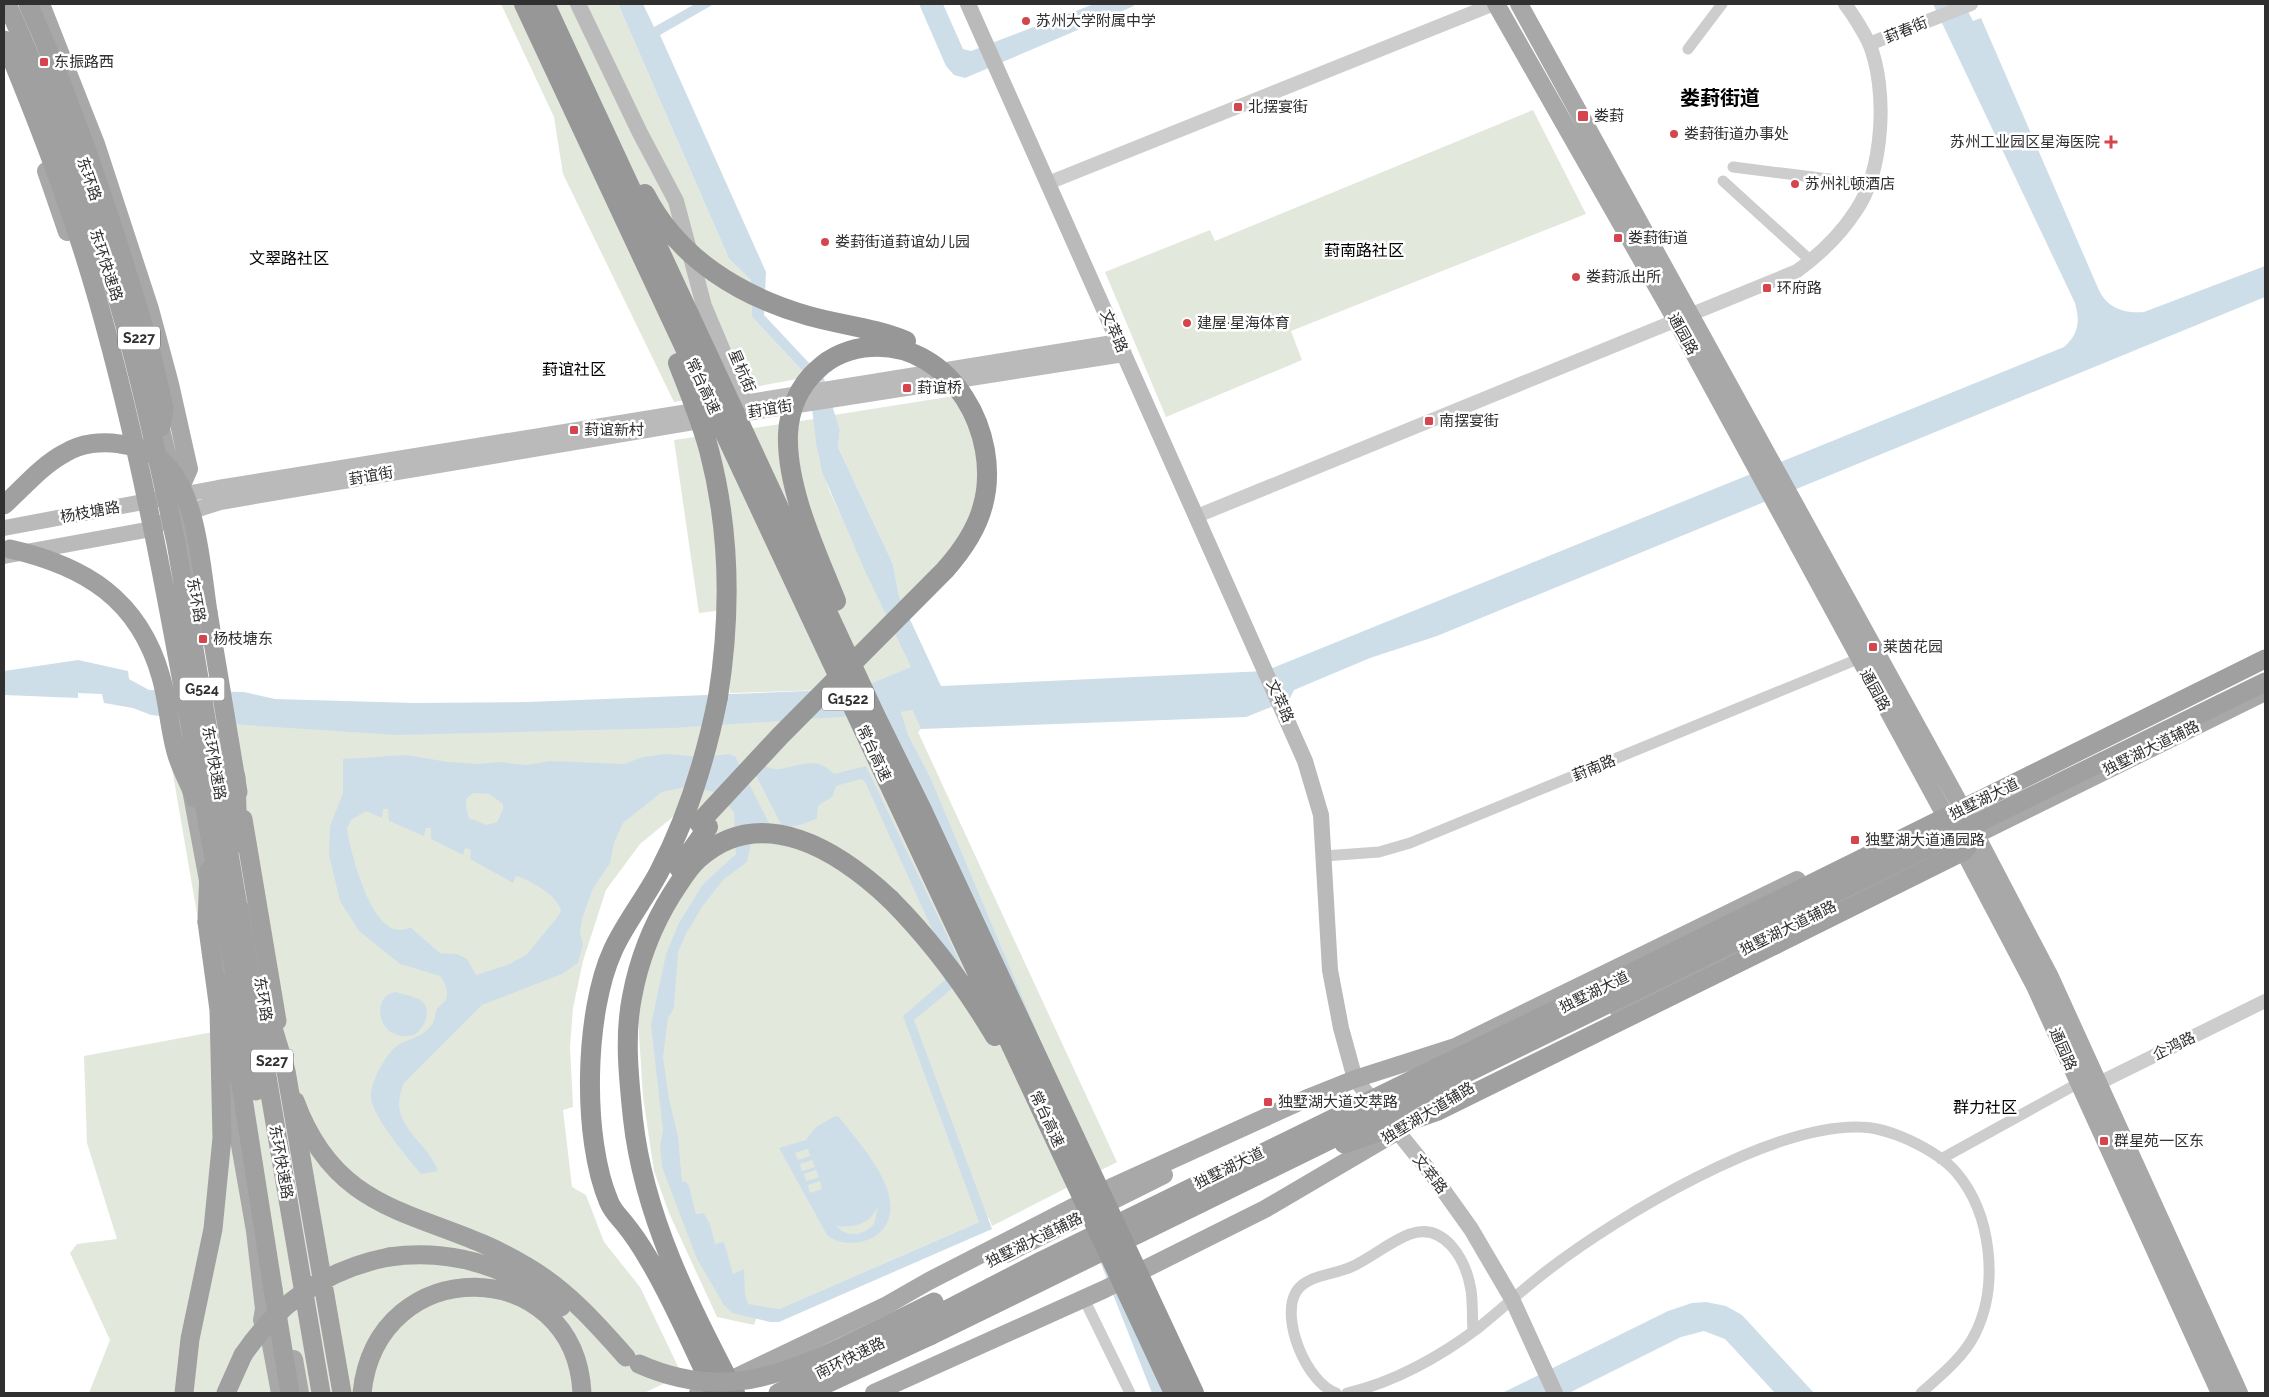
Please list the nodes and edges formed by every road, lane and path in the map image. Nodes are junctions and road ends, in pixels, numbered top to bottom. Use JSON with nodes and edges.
{"nodes":[{"id":1,"x":7,"y":4,"type":"edge"},
{"id":2,"x":19,"y":4,"type":"edge"},
{"id":3,"x":27,"y":4,"type":"edge"},
{"id":4,"x":40,"y":4,"type":"edge"},
{"id":5,"x":524,"y":4,"type":"edge"},
{"id":6,"x":544,"y":4,"type":"edge"},
{"id":7,"x":553,"y":4,"type":"edge"},
{"id":8,"x":578,"y":4,"type":"edge"},
{"id":9,"x":590,"y":4,"type":"edge"},
{"id":10,"x":968,"y":4,"type":"edge"},
{"id":11,"x":1495,"y":4,"type":"edge"},
{"id":12,"x":1519,"y":4,"type":"edge"},
{"id":13,"x":1722,"y":4,"type":"edge"},
{"id":14,"x":1845,"y":4,"type":"edge"},
{"id":15,"x":1971,"y":4,"type":"edge"},
{"id":16,"x":28,"y":23,"type":"junction"},
{"id":17,"x":4,"y":40,"type":"edge"},
{"id":18,"x":1869,"y":44,"type":"junction"},
{"id":19,"x":1688,"y":49,"type":"dead end"},
{"id":20,"x":4,"y":63,"type":"edge"},
{"id":21,"x":73,"y":83,"type":"junction"},
{"id":22,"x":54,"y":85,"type":"junction"},
{"id":23,"x":1733,"y":167,"type":"dead end"},
{"id":24,"x":1723,"y":181,"type":"dead end"},
{"id":25,"x":1048,"y":183,"type":"junction"},
{"id":26,"x":1868,"y":184,"type":"junction"},
{"id":27,"x":610,"y":186,"type":"junction"},
{"id":28,"x":1811,"y":262,"type":"junction"},
{"id":29,"x":1683,"y":317,"type":"junction"},
{"id":30,"x":1122,"y":348,"type":"junction"},
{"id":31,"x":751,"y":404,"type":"junction"},
{"id":32,"x":160,"y":427,"type":"junction"},
{"id":33,"x":177,"y":496,"type":"junction"},
{"id":34,"x":1782,"y":500,"type":"junction"},
{"id":35,"x":141,"y":503,"type":"junction"},
{"id":36,"x":4,"y":505,"type":"edge"},
{"id":37,"x":182,"y":514,"type":"junction"},
{"id":38,"x":1197,"y":516,"type":"junction"},
{"id":39,"x":4,"y":528,"type":"edge"},
{"id":40,"x":146,"y":530,"type":"junction"},
{"id":41,"x":82,"y":543,"type":"junction"},
{"id":42,"x":53,"y":545,"type":"junction"},
{"id":43,"x":4,"y":547,"type":"edge"},
{"id":44,"x":4,"y":556,"type":"edge"},
{"id":45,"x":4,"y":564,"type":"edge"},
{"id":46,"x":2265,"y":650,"type":"edge"},
{"id":47,"x":1858,"y":659,"type":"junction"},
{"id":48,"x":2265,"y":659,"type":"edge"},
{"id":49,"x":2265,"y":682,"type":"edge"},
{"id":50,"x":2265,"y":692,"type":"edge"},
{"id":51,"x":236,"y":777,"type":"junction"},
{"id":52,"x":1958,"y":801,"type":"junction"},
{"id":53,"x":921,"y":808,"type":"junction"},
{"id":54,"x":1941,"y":810,"type":"junction"},
{"id":55,"x":696,"y":823,"type":"junction"},
{"id":56,"x":210,"y":832,"type":"junction"},
{"id":57,"x":1964,"y":836,"type":"junction"},
{"id":58,"x":1324,"y":856,"type":"junction"},
{"id":59,"x":1826,"y":909,"type":"junction"},
{"id":60,"x":233,"y":919,"type":"junction"},
{"id":61,"x":654,"y":922,"type":"junction"},
{"id":62,"x":1809,"y":929,"type":"junction"},
{"id":63,"x":1778,"y":938,"type":"junction"},
{"id":64,"x":262,"y":998,"type":"junction"},
{"id":65,"x":2265,"y":1001,"type":"edge"},
{"id":66,"x":231,"y":1003,"type":"junction"},
{"id":67,"x":1434,"y":1056,"type":"junction"},
{"id":68,"x":286,"y":1071,"type":"junction"},
{"id":69,"x":1355,"y":1079,"type":"junction"},
{"id":70,"x":2097,"y":1079,"type":"junction"},
{"id":71,"x":1405,"y":1084,"type":"junction"},
{"id":72,"x":2080,"y":1087,"type":"junction"},
{"id":73,"x":1398,"y":1131,"type":"junction"},
{"id":74,"x":1941,"y":1159,"type":"junction"},
{"id":75,"x":1272,"y":1168,"type":"junction"},
{"id":76,"x":1102,"y":1284,"type":"junction"},
{"id":77,"x":1084,"y":1299,"type":"junction"},
{"id":78,"x":1512,"y":1299,"type":"junction"},
{"id":79,"x":926,"y":1329,"type":"junction"},
{"id":80,"x":1473,"y":1332,"type":"junction"},
{"id":81,"x":190,"y":1339,"type":"junction"},
{"id":82,"x":626,"y":1357,"type":"junction"},
{"id":83,"x":877,"y":1362,"type":"junction"},
{"id":84,"x":910,"y":1376,"type":"junction"},
{"id":85,"x":1170,"y":1385,"type":"edge"},
{"id":86,"x":716,"y":1390,"type":"edge"},
{"id":87,"x":172,"y":1393,"type":"edge"},
{"id":88,"x":184,"y":1393,"type":"edge"},
{"id":89,"x":226,"y":1393,"type":"edge"},
{"id":90,"x":280,"y":1393,"type":"edge"},
{"id":91,"x":290,"y":1393,"type":"edge"},
{"id":92,"x":300,"y":1393,"type":"edge"},
{"id":93,"x":308,"y":1393,"type":"edge"},
{"id":94,"x":320,"y":1393,"type":"edge"},
{"id":95,"x":327,"y":1393,"type":"edge"},
{"id":96,"x":342,"y":1393,"type":"edge"},
{"id":97,"x":362,"y":1393,"type":"edge"},
{"id":98,"x":582,"y":1393,"type":"edge"},
{"id":99,"x":778,"y":1393,"type":"edge"},
{"id":100,"x":807,"y":1393,"type":"edge"},
{"id":101,"x":826,"y":1393,"type":"edge"},
{"id":102,"x":874,"y":1393,"type":"edge"},
{"id":103,"x":1130,"y":1393,"type":"edge"},
{"id":104,"x":1194,"y":1393,"type":"edge"},
{"id":105,"x":1336,"y":1393,"type":"edge"},
{"id":106,"x":1347,"y":1393,"type":"edge"},
{"id":107,"x":1555,"y":1393,"type":"edge"},
{"id":108,"x":1921,"y":1393,"type":"edge"},
{"id":109,"x":2220,"y":1393,"type":"edge"},
{"id":110,"x":2238,"y":1393,"type":"edge"}],
"edges":[{"from":1,"to":60,"type":"highway","name":"东环快速路","number":"G524","bridge":true},
{"from":2,"to":16,"type":"main road","name":"东环路","number":"S227"},
{"from":3,"to":16,"type":"main road"},
{"from":3,"to":32,"type":"highway","bridge":true},
{"from":4,"to":21,"type":"main road"},
{"from":5,"to":27,"type":"highway","name":"常台高速","number":"G1522","bridge":true},
{"from":6,"to":53,"type":"highway","name":"常台高速","number":"G1522","bridge":true},
{"from":7,"to":55,"type":"highway","bridge":true},
{"from":8,"to":31,"type":"main road","name":"星杭街"},
{"from":9,"to":31,"type":"main road","name":"星杭街"},
{"from":10,"to":25,"type":"main road","name":"文萃路"},
{"from":11,"to":25,"type":"street"},
{"from":11,"to":29,"type":"main road","name":"通园路"},
{"from":12,"to":29,"type":"main road","name":"通园路"},
{"from":13,"to":19,"type":"street"},
{"from":14,"to":18,"type":"street"},
{"from":15,"to":18,"type":"street","name":"葑春街"},
{"from":16,"to":22,"type":"main road","name":"东环路","number":"S227"},
{"from":17,"to":56,"type":"highway","name":"东环快速路","number":"G524","bridge":true},
{"from":18,"to":26,"type":"street"},
{"from":20,"to":35,"type":"main road","number":"S227"},
{"from":21,"to":22,"type":"main road"},
{"from":21,"to":33,"type":"main road"},
{"from":22,"to":32,"type":"main road","name":"东环路","number":"S227"},
{"from":23,"to":26,"type":"street"},
{"from":24,"to":28,"type":"street"},
{"from":25,"to":30,"type":"main road","name":"文萃路"},
{"from":26,"to":28,"type":"street"},
{"from":27,"to":55,"type":"highway","bridge":true},
{"from":27,"to":85,"type":"highway","name":"常台高速","number":"G1522","bridge":true},
{"from":28,"to":29,"type":"street"},
{"from":29,"to":34,"type":"main road","name":"通园路"},
{"from":29,"to":38,"type":"street"},
{"from":30,"to":31,"type":"main road","name":"葑谊街"},
{"from":30,"to":38,"type":"main road","name":"文萃路"},
{"from":31,"to":33,"type":"main road","name":"葑谊街"},
{"from":31,"to":37,"type":"main road","name":"葑谊街"},
{"from":32,"to":33,"type":"main road","name":"东环路","number":"S227"},
{"from":33,"to":35,"type":"main road","name":"杨枝塘路"},
{"from":33,"to":37,"type":"main road","name":"东环路","number":"S227"},
{"from":34,"to":47,"type":"main road","name":"通园路"},
{"from":34,"to":52,"type":"main road","name":"通园路"},
{"from":35,"to":39,"type":"main road","name":"杨枝塘路"},
{"from":35,"to":40,"type":"main road","number":"S227"},
{"from":36,"to":51,"type":"highway","bridge":true},
{"from":37,"to":40,"type":"main road","name":"杨枝塘路"},
{"from":37,"to":64,"type":"main road","name":"东环路","number":"S227"},
{"from":38,"to":58,"type":"main road","name":"文萃路"},
{"from":40,"to":41,"type":"main road","name":"杨枝塘路"},
{"from":40,"to":66,"type":"main road","number":"S227"},
{"from":41,"to":42,"type":"main road","name":"杨枝塘路"},
{"from":41,"to":45,"type":"main road","name":"杨枝塘路"},
{"from":42,"to":43,"type":"main road","name":"杨枝塘路"},
{"from":42,"to":44,"type":"main road","name":"杨枝塘路"},
{"from":43,"to":56,"type":"highway","bridge":true},
{"from":46,"to":52,"type":"main road","name":"独墅湖大道辅路"},
{"from":47,"to":54,"type":"main road","name":"通园路"},
{"from":47,"to":58,"type":"street","name":"葑南路"},
{"from":48,"to":71,"type":"highway","name":"独墅湖大道","bridge":true},
{"from":49,"to":75,"type":"highway","name":"独墅湖大道","bridge":true},
{"from":50,"to":57,"type":"main road","name":"独墅湖大道辅路"},
{"from":51,"to":60,"type":"highway","bridge":true},
{"from":51,"to":68,"type":"highway","bridge":true},
{"from":52,"to":54,"type":"main road","name":"独墅湖大道辅路"},
{"from":52,"to":57,"type":"main road","name":"通园路"},
{"from":53,"to":55,"type":"highway","bridge":true},
{"from":53,"to":104,"type":"highway","name":"常台高速","number":"G1522","bridge":true},
{"from":54,"to":57,"type":"main road","name":"通园路"},
{"from":54,"to":67,"type":"main road","name":"独墅湖大道辅路"},
{"from":55,"to":61,"type":"highway"},
{"from":55,"to":86,"type":"highway"},
{"from":56,"to":60,"type":"highway","name":"东环快速路","number":"G524","bridge":true},
{"from":56,"to":81,"type":"highway","bridge":true},
{"from":57,"to":59,"type":"main road","name":"独墅湖大道辅路"},
{"from":57,"to":62,"type":"highway"},
{"from":57,"to":63,"type":"main road"},
{"from":57,"to":70,"type":"main road","name":"通园路"},
{"from":57,"to":72,"type":"main road","name":"通园路"},
{"from":58,"to":69,"type":"main road","name":"文萃路"},
{"from":59,"to":62,"type":"highway"},
{"from":59,"to":63,"type":"main road","name":"独墅湖大道辅路"},
{"from":60,"to":68,"type":"highway","bridge":true},
{"from":60,"to":91,"type":"highway","bridge":true},
{"from":60,"to":93,"type":"highway","name":"东环快速路","number":"G524","bridge":true},
{"from":60,"to":94,"type":"highway","name":"东环快速路","number":"G524","bridge":true},
{"from":61,"to":85,"type":"highway","bridge":true},
{"from":61,"to":86,"type":"highway"},
{"from":62,"to":63,"type":"highway"},
{"from":63,"to":73,"type":"main road","name":"独墅湖大道辅路"},
{"from":63,"to":75,"type":"highway","bridge":true},
{"from":64,"to":66,"type":"main road"},
{"from":64,"to":95,"type":"main road","name":"东环路","number":"S227"},
{"from":65,"to":70,"type":"street","name":"企鸿路"},
{"from":66,"to":90,"type":"main road"},
{"from":66,"to":92,"type":"main road","number":"S227"},
{"from":67,"to":69,"type":"main road","name":"独墅湖大道辅路"},
{"from":67,"to":73,"type":"main road"},
{"from":68,"to":82,"type":"highway","bridge":true},
{"from":68,"to":96,"type":"highway","bridge":true},
{"from":69,"to":73,"type":"main road","name":"文萃路"},
{"from":69,"to":86,"type":"main road","name":"独墅湖大道辅路","bridge":true},
{"from":70,"to":72,"type":"street","name":"企鸿路"},
{"from":70,"to":110,"type":"main road","name":"通园路"},
{"from":71,"to":79,"type":"highway","name":"独墅湖大道","bridge":true},
{"from":71,"to":82,"type":"highway","bridge":true},
{"from":72,"to":74,"type":"street"},
{"from":72,"to":109,"type":"main road","name":"通园路"},
{"from":73,"to":76,"type":"main road","name":"独墅湖大道辅路","bridge":true},
{"from":73,"to":78,"type":"main road","name":"文萃路"},
{"from":74,"to":78,"type":"street"},
{"from":74,"to":108,"type":"street"},
{"from":75,"to":79,"type":"highway","name":"独墅湖大道","bridge":true},
{"from":76,"to":77,"type":"main road","name":"独墅湖大道辅路"},
{"from":76,"to":84,"type":"main road","name":"独墅湖大道辅路"},
{"from":77,"to":84,"type":"main road","name":"独墅湖大道辅路"},
{"from":77,"to":103,"type":"street"},
{"from":78,"to":80,"type":"street"},
{"from":78,"to":107,"type":"main road","name":"文萃路"},
{"from":79,"to":83,"type":"highway","name":"南环快速路"},
{"from":79,"to":99,"type":"highway","name":"南环快速路"},
{"from":80,"to":105,"type":"street"},
{"from":80,"to":106,"type":"street"},
{"from":81,"to":87,"type":"highway"},
{"from":81,"to":88,"type":"highway"},
{"from":82,"to":89,"type":"highway","bridge":true},
{"from":83,"to":100,"type":"highway","name":"南环快速路"},
{"from":83,"to":101,"type":"highway"},
{"from":84,"to":102,"type":"main road","name":"独墅湖大道辅路"},
{"from":97,"to":98,"type":"highway"}]}
